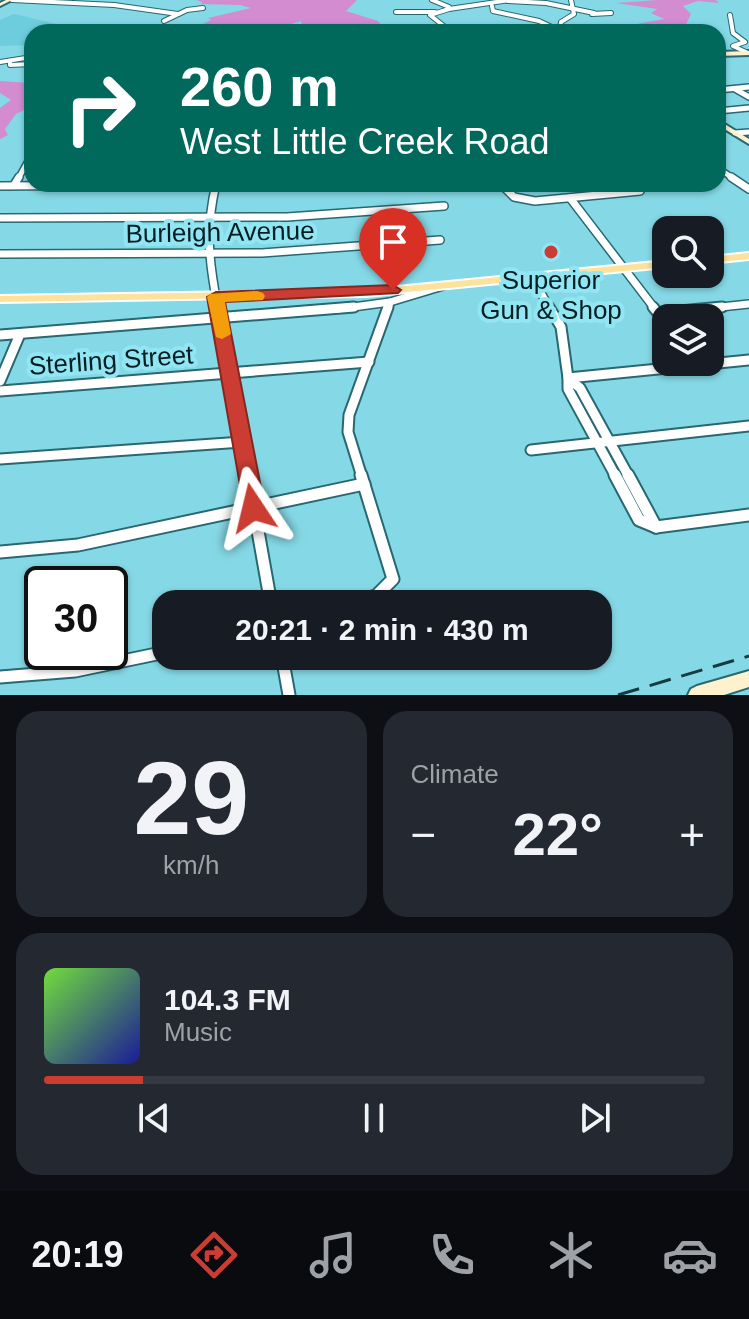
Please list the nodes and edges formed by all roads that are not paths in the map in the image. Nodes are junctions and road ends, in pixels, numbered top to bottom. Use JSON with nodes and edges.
{"nodes":[{"id":1,"x":11,"y":0,"type":"edge"},
{"id":2,"x":123,"y":0,"type":"edge"},
{"id":3,"x":432,"y":0,"type":"edge"},
{"id":4,"x":509,"y":0,"type":"edge"},
{"id":5,"x":571,"y":0,"type":"edge"},
{"id":6,"x":0,"y":5,"type":"edge"},
{"id":7,"x":114,"y":5,"type":"junction"},
{"id":8,"x":492,"y":6,"type":"junction"},
{"id":9,"x":203,"y":8,"type":"dead end"},
{"id":10,"x":464,"y":9,"type":"junction"},
{"id":11,"x":573,"y":9,"type":"junction"},
{"id":12,"x":438,"y":11,"type":"junction"},
{"id":13,"x":496,"y":11,"type":"junction"},
{"id":14,"x":396,"y":12,"type":"dead end"},
{"id":15,"x":594,"y":13,"type":"junction"},
{"id":16,"x":611,"y":13,"type":"dead end"},
{"id":17,"x":178,"y":14,"type":"junction"},
{"id":18,"x":730,"y":15,"type":"dead end"},
{"id":19,"x":573,"y":16,"type":"junction"},
{"id":20,"x":164,"y":21,"type":"dead end"},
{"id":21,"x":444,"y":24,"type":"edge"},
{"id":22,"x":546,"y":24,"type":"edge"},
{"id":23,"x":561,"y":24,"type":"edge"},
{"id":24,"x":748,"y":53,"type":"edge"},
{"id":25,"x":726,"y":54,"type":"edge"},
{"id":26,"x":24,"y":59,"type":"edge"},
{"id":27,"x":11,"y":61,"type":"junction"},
{"id":28,"x":24,"y":63,"type":"edge"},
{"id":29,"x":0,"y":64,"type":"edge"},
{"id":30,"x":749,"y":87,"type":"edge"},
{"id":31,"x":734,"y":88,"type":"junction"},
{"id":32,"x":726,"y":89,"type":"edge"},
{"id":33,"x":749,"y":97,"type":"edge"},
{"id":34,"x":749,"y":108,"type":"edge"},
{"id":35,"x":726,"y":110,"type":"edge"},
{"id":36,"x":726,"y":127,"type":"edge"},
{"id":37,"x":749,"y":132,"type":"edge"},
{"id":38,"x":735,"y":133,"type":"junction"},
{"id":39,"x":749,"y":142,"type":"edge"},
{"id":40,"x":24,"y":168,"type":"edge"},
{"id":41,"x":726,"y":173,"type":"edge"},
{"id":42,"x":14,"y":185,"type":"junction"},
{"id":43,"x":24,"y":185,"type":"edge"},
{"id":44,"x":0,"y":186,"type":"edge"},
{"id":45,"x":749,"y":189,"type":"edge"},
{"id":46,"x":214,"y":192,"type":"edge"},
{"id":47,"x":506,"y":192,"type":"edge"},
{"id":48,"x":630,"y":192,"type":"edge"},
{"id":49,"x":570,"y":198,"type":"junction"},
{"id":50,"x":444,"y":206,"type":"dead end"},
{"id":51,"x":0,"y":218,"type":"edge"},
{"id":52,"x":208,"y":218,"type":"junction"},
{"id":53,"x":440,"y":240,"type":"dead end"},
{"id":54,"x":208,"y":253,"type":"junction"},
{"id":55,"x":0,"y":254,"type":"edge"},
{"id":56,"x":749,"y":256,"type":"edge"},
{"id":57,"x":724,"y":259,"type":"edge"},
{"id":58,"x":652,"y":265,"type":"edge"},
{"id":59,"x":625,"y":268,"type":"junction"},
{"id":60,"x":532,"y":277,"type":"junction"},
{"id":61,"x":446,"y":285,"type":"junction"},
{"id":62,"x":216,"y":297,"type":"junction"},
{"id":63,"x":0,"y":299,"type":"edge"},
{"id":64,"x":390,"y":302,"type":"junction"},
{"id":65,"x":652,"y":304,"type":"edge"},
{"id":66,"x":749,"y":304,"type":"edge"},
{"id":67,"x":724,"y":306,"type":"edge"},
{"id":68,"x":220,"y":321,"type":"junction"},
{"id":69,"x":20,"y":334,"type":"junction"},
{"id":70,"x":0,"y":335,"type":"edge"},
{"id":71,"x":749,"y":360,"type":"edge"},
{"id":72,"x":724,"y":361,"type":"edge"},
{"id":73,"x":369,"y":362,"type":"junction"},
{"id":74,"x":652,"y":368,"type":"edge"},
{"id":75,"x":230,"y":373,"type":"junction"},
{"id":76,"x":568,"y":378,"type":"junction"},
{"id":77,"x":0,"y":381,"type":"edge"},
{"id":78,"x":0,"y":391,"type":"edge"},
{"id":79,"x":749,"y":426,"type":"edge"},
{"id":80,"x":242,"y":442,"type":"junction"},
{"id":81,"x":609,"y":444,"type":"junction"},
{"id":82,"x":597,"y":445,"type":"junction"},
{"id":83,"x":531,"y":450,"type":"dead end"},
{"id":84,"x":0,"y":459,"type":"edge"},
{"id":85,"x":364,"y":484,"type":"junction"},
{"id":86,"x":253,"y":508,"type":"junction"},
{"id":87,"x":749,"y":515,"type":"edge"},
{"id":88,"x":656,"y":527,"type":"junction"},
{"id":89,"x":0,"y":552,"type":"edge"},
{"id":90,"x":268,"y":590,"type":"edge"},
{"id":91,"x":382,"y":590,"type":"edge"},
{"id":92,"x":152,"y":655,"type":"edge"},
{"id":93,"x":285,"y":670,"type":"edge"},
{"id":94,"x":0,"y":677,"type":"edge"},
{"id":95,"x":749,"y":679,"type":"edge"},
{"id":96,"x":289,"y":695,"type":"edge"},
{"id":97,"x":697,"y":695,"type":"edge"}],
"edges":[{"from":1,"to":6,"type":"street"},
{"from":1,"to":7,"type":"street"},
{"from":2,"to":7,"type":"street"},
{"from":3,"to":12,"type":"street"},
{"from":4,"to":8,"type":"street"},
{"from":4,"to":11,"type":"street"},
{"from":5,"to":11,"type":"street"},
{"from":7,"to":17,"type":"street"},
{"from":8,"to":10,"type":"street"},
{"from":8,"to":13,"type":"street"},
{"from":9,"to":17,"type":"street"},
{"from":10,"to":12,"type":"street"},
{"from":10,"to":13,"type":"street"},
{"from":11,"to":15,"type":"street"},
{"from":11,"to":19,"type":"street"},
{"from":12,"to":14,"type":"street"},
{"from":12,"to":21,"type":"street"},
{"from":13,"to":22,"type":"street"},
{"from":15,"to":16,"type":"street"},
{"from":15,"to":19,"type":"street"},
{"from":17,"to":20,"type":"street"},
{"from":18,"to":24,"type":"street"},
{"from":19,"to":23,"type":"street"},
{"from":24,"to":25,"type":"street"},
{"from":26,"to":27,"type":"street"},
{"from":27,"to":28,"type":"street"},
{"from":27,"to":29,"type":"street"},
{"from":30,"to":31,"type":"street"},
{"from":31,"to":32,"type":"street"},
{"from":31,"to":33,"type":"street"},
{"from":34,"to":35,"type":"street"},
{"from":36,"to":38,"type":"street"},
{"from":37,"to":38,"type":"street"},
{"from":38,"to":39,"type":"street"},
{"from":40,"to":42,"type":"street"},
{"from":41,"to":45,"type":"street"},
{"from":42,"to":43,"type":"street"},
{"from":42,"to":44,"type":"street"},
{"from":46,"to":52,"type":"street"},
{"from":47,"to":49,"type":"street"},
{"from":48,"to":49,"type":"street"},
{"from":49,"to":59,"type":"street"},
{"from":50,"to":52,"type":"street"},
{"from":51,"to":52,"type":"street"},
{"from":52,"to":54,"type":"street"},
{"from":53,"to":54,"type":"street","name":"Burleigh Avenue"},
{"from":54,"to":55,"type":"street","name":"Burleigh Avenue"},
{"from":54,"to":62,"type":"street"},
{"from":56,"to":57,"type":"main road"},
{"from":58,"to":59,"type":"main road"},
{"from":59,"to":60,"type":"main road"},
{"from":59,"to":65,"type":"street"},
{"from":60,"to":61,"type":"main road"},
{"from":60,"to":76,"type":"street"},
{"from":61,"to":62,"type":"main road"},
{"from":61,"to":64,"type":"street"},
{"from":62,"to":63,"type":"main road"},
{"from":62,"to":68,"type":"street"},
{"from":64,"to":68,"type":"street"},
{"from":64,"to":73,"type":"street"},
{"from":66,"to":67,"type":"street"},
{"from":68,"to":69,"type":"street"},
{"from":68,"to":75,"type":"street"},
{"from":69,"to":70,"type":"street"},
{"from":69,"to":77,"type":"street"},
{"from":71,"to":72,"type":"street"},
{"from":73,"to":75,"type":"street","name":"Sterling Street"},
{"from":73,"to":85,"type":"street"},
{"from":74,"to":76,"type":"street"},
{"from":75,"to":78,"type":"street","name":"Sterling Street"},
{"from":75,"to":80,"type":"street"},
{"from":76,"to":81,"type":"street"},
{"from":76,"to":82,"type":"street"},
{"from":79,"to":81,"type":"street"},
{"from":80,"to":84,"type":"street"},
{"from":80,"to":86,"type":"street"},
{"from":81,"to":82,"type":"street"},
{"from":81,"to":88,"type":"street"},
{"from":82,"to":83,"type":"street"},
{"from":82,"to":88,"type":"street"},
{"from":85,"to":86,"type":"street"},
{"from":85,"to":91,"type":"street"},
{"from":86,"to":89,"type":"street"},
{"from":86,"to":90,"type":"street"},
{"from":87,"to":88,"type":"street"},
{"from":92,"to":94,"type":"street"},
{"from":93,"to":96,"type":"street"},
{"from":95,"to":97,"type":"street"}]}
